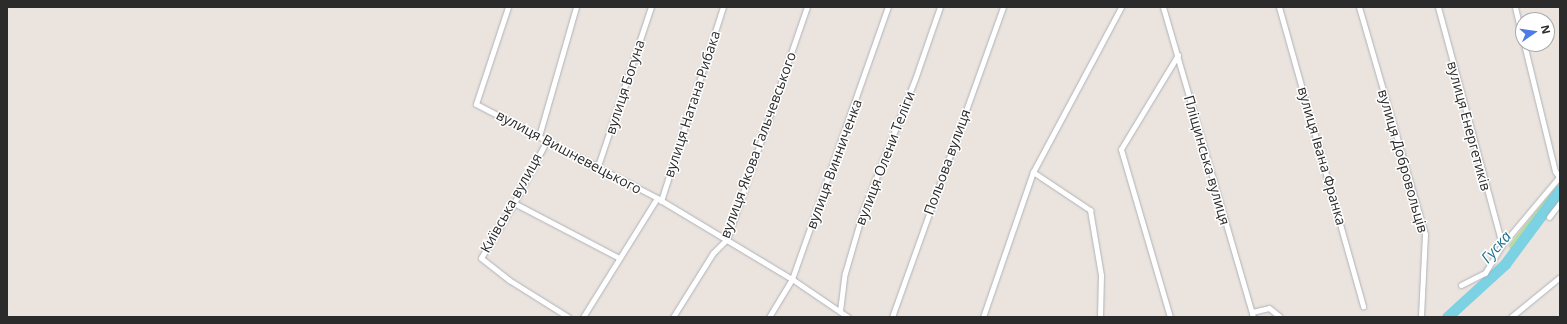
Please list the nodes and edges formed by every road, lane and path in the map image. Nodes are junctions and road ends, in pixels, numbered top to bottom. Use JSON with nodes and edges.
{"nodes":[{"id":1,"x":508,"y":7,"type":"edge"},
{"id":2,"x":576,"y":7,"type":"edge"},
{"id":3,"x":652,"y":7,"type":"edge"},
{"id":4,"x":723,"y":7,"type":"edge"},
{"id":5,"x":807,"y":7,"type":"edge"},
{"id":6,"x":888,"y":7,"type":"edge"},
{"id":7,"x":940,"y":7,"type":"edge"},
{"id":8,"x":1003,"y":7,"type":"edge"},
{"id":9,"x":1121,"y":7,"type":"edge"},
{"id":10,"x":1163,"y":7,"type":"edge"},
{"id":11,"x":1279,"y":7,"type":"edge"},
{"id":12,"x":1359,"y":7,"type":"edge"},
{"id":13,"x":1438,"y":7,"type":"edge"},
{"id":14,"x":1526,"y":52,"type":"edge"},
{"id":15,"x":1178,"y":55,"type":"junction"},
{"id":16,"x":539,"y":136,"type":"junction"},
{"id":17,"x":547,"y":140,"type":"junction"},
{"id":18,"x":598,"y":166,"type":"junction"},
{"id":19,"x":1033,"y":172,"type":"junction"},
{"id":20,"x":1559,"y":177,"type":"edge"},
{"id":21,"x":659,"y":200,"type":"junction"},
{"id":22,"x":514,"y":203,"type":"junction"},
{"id":23,"x":1560,"y":203,"type":"edge"},
{"id":24,"x":1549,"y":217,"type":"dead end"},
{"id":25,"x":727,"y":239,"type":"junction"},
{"id":26,"x":1502,"y":245,"type":"junction"},
{"id":27,"x":619,"y":258,"type":"junction"},
{"id":28,"x":1560,"y":277,"type":"edge"},
{"id":29,"x":792,"y":280,"type":"junction"},
{"id":30,"x":1461,"y":286,"type":"dead end"},
{"id":31,"x":1364,"y":306,"type":"dead end"},
{"id":32,"x":840,"y":311,"type":"junction"},
{"id":33,"x":1252,"y":314,"type":"edge"},
{"id":34,"x":1513,"y":316,"type":"edge"},
{"id":35,"x":568,"y":317,"type":"edge"},
{"id":36,"x":583,"y":317,"type":"edge"},
{"id":37,"x":673,"y":317,"type":"edge"},
{"id":38,"x":770,"y":317,"type":"edge"},
{"id":39,"x":848,"y":317,"type":"edge"},
{"id":40,"x":892,"y":317,"type":"edge"},
{"id":41,"x":983,"y":317,"type":"edge"},
{"id":42,"x":1100,"y":317,"type":"edge"},
{"id":43,"x":1170,"y":317,"type":"edge"},
{"id":44,"x":1280,"y":317,"type":"edge"},
{"id":45,"x":1421,"y":317,"type":"edge"}],
"edges":[{"from":1,"to":16,"type":"street","name":"вулиця Вишневецького"},
{"from":2,"to":16,"type":"street","name":"Київська вулиця"},
{"from":3,"to":18,"type":"street","name":"вулиця Богуна"},
{"from":4,"to":21,"type":"street","name":"вулиця Натана Рибака"},
{"from":5,"to":25,"type":"street","name":"вулиця Якова Гальчевського"},
{"from":6,"to":29,"type":"street","name":"вулиця Винниченка"},
{"from":7,"to":32,"type":"street","name":"вулиця Олени Теліги"},
{"from":8,"to":40,"type":"street","name":"Польова вулиця"},
{"from":9,"to":19,"type":"street"},
{"from":10,"to":15,"type":"street","name":"Пліщинська вулиця"},
{"from":11,"to":31,"type":"street","name":"вулиця Івана Франка"},
{"from":12,"to":45,"type":"street","name":"вулиця Добровольців"},
{"from":13,"to":26,"type":"street","name":"вулиця Енергетиків"},
{"from":14,"to":20,"type":"street"},
{"from":15,"to":33,"type":"street","name":"Пліщинська вулиця"},
{"from":15,"to":43,"type":"street"},
{"from":16,"to":17,"type":"street","name":"вулиця Вишневецького"},
{"from":17,"to":18,"type":"street","name":"вулиця Вишневецького"},
{"from":17,"to":22,"type":"street","name":"Київська вулиця"},
{"from":18,"to":21,"type":"street","name":"вулиця Вишневецького"},
{"from":19,"to":41,"type":"street"},
{"from":19,"to":42,"type":"street"},
{"from":20,"to":26,"type":"street"},
{"from":21,"to":25,"type":"street","name":"вулиця Вишневецького"},
{"from":21,"to":27,"type":"street","name":"вулиця Натана Рибака"},
{"from":22,"to":27,"type":"street"},
{"from":22,"to":35,"type":"street","name":"Київська вулиця"},
{"from":23,"to":24,"type":"street"},
{"from":25,"to":29,"type":"street","name":"вулиця Вишневецького"},
{"from":25,"to":37,"type":"street","name":"вулиця Якова Гальчевського"},
{"from":26,"to":30,"type":"street"},
{"from":27,"to":36,"type":"street","name":"вулиця Натана Рибака"},
{"from":28,"to":34,"type":"street"},
{"from":29,"to":32,"type":"street","name":"вулиця Вишневецького"},
{"from":29,"to":38,"type":"street","name":"вулиця Винниченка"},
{"from":32,"to":39,"type":"street","name":"вулиця Вишневецького"},
{"from":33,"to":44,"type":"street","name":"Пліщинська вулиця"}]}
